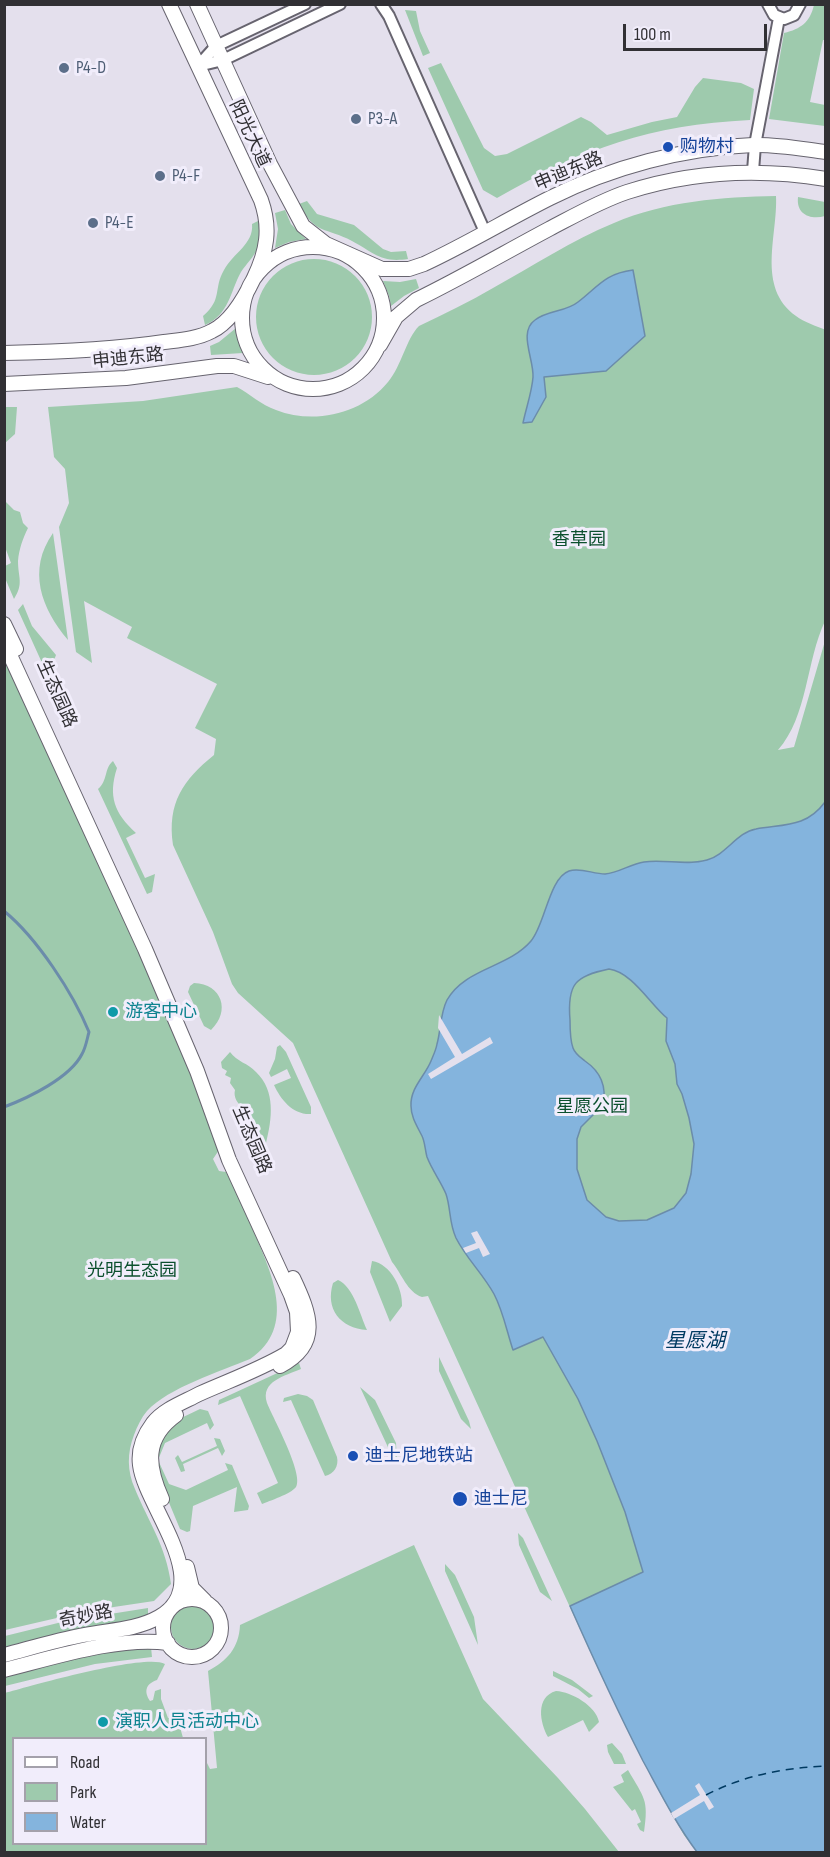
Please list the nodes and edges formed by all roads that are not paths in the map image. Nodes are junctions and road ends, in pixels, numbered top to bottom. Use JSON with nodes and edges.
{"nodes":[{"id":1,"x":169,"y":4,"type":"edge"},
{"id":2,"x":197,"y":4,"type":"edge"},
{"id":3,"x":305,"y":4,"type":"edge"},
{"id":4,"x":340,"y":4,"type":"edge"},
{"id":5,"x":381,"y":4,"type":"edge"},
{"id":6,"x":768,"y":4,"type":"edge"},
{"id":7,"x":800,"y":4,"type":"edge"},
{"id":8,"x":779,"y":18,"type":"junction"},
{"id":9,"x":216,"y":46,"type":"junction"},
{"id":10,"x":223,"y":60,"type":"junction"},
{"id":11,"x":198,"y":66,"type":"junction"},
{"id":12,"x":755,"y":145,"type":"junction"},
{"id":13,"x":825,"y":152,"type":"edge"},
{"id":14,"x":753,"y":171,"type":"junction"},
{"id":15,"x":825,"y":179,"type":"edge"},
{"id":16,"x":485,"y":232,"type":"junction"},
{"id":17,"x":341,"y":252,"type":"junction"},
{"id":18,"x":252,"y":282,"type":"junction"},
{"id":19,"x":380,"y":345,"type":"junction"},
{"id":20,"x":4,"y":353,"type":"edge"},
{"id":21,"x":4,"y":384,"type":"edge"},
{"id":22,"x":287,"y":384,"type":"junction"},
{"id":23,"x":4,"y":624,"type":"edge"},
{"id":24,"x":4,"y":642,"type":"edge"},
{"id":25,"x":205,"y":1601,"type":"junction"},
{"id":26,"x":172,"y":1607,"type":"junction"},
{"id":27,"x":168,"y":1643,"type":"junction"},
{"id":28,"x":4,"y":1655,"type":"edge"},
{"id":29,"x":4,"y":1670,"type":"edge"}],
"edges":[{"from":1,"to":11,"type":"street","name":"阳光大道"},
{"from":2,"to":9,"type":"street","name":"阳光大道"},
{"from":3,"to":9,"type":"street"},
{"from":4,"to":10,"type":"street"},
{"from":5,"to":16,"type":"street"},
{"from":6,"to":8,"type":"street"},
{"from":7,"to":8,"type":"street"},
{"from":8,"to":12,"type":"street"},
{"from":9,"to":10,"type":"street","name":"阳光大道"},
{"from":9,"to":11,"type":"street"},
{"from":10,"to":11,"type":"street"},
{"from":10,"to":17,"type":"street","name":"阳光大道"},
{"from":11,"to":18,"type":"street","name":"阳光大道"},
{"from":12,"to":13,"type":"street","name":"申迪东路"},
{"from":12,"to":14,"type":"street"},
{"from":12,"to":16,"type":"street","name":"申迪东路"},
{"from":14,"to":15,"type":"street"},
{"from":14,"to":19,"type":"street"},
{"from":16,"to":17,"type":"street","name":"申迪东路"},
{"from":17,"to":18,"type":"street"},
{"from":17,"to":19,"type":"street"},
{"from":18,"to":20,"type":"street","name":"申迪东路"},
{"from":18,"to":22,"type":"street"},
{"from":19,"to":22,"type":"street"},
{"from":21,"to":22,"type":"street","name":"申迪东路"},
{"from":23,"to":25,"type":"street","name":"生态园路"},
{"from":24,"to":26,"type":"street","name":"生态园路"},
{"from":25,"to":26,"type":"street"},
{"from":25,"to":27,"type":"street"},
{"from":26,"to":27,"type":"street"},
{"from":26,"to":28,"type":"street","name":"奇妙路"},
{"from":27,"to":29,"type":"street","name":"奇妙路"}]}
